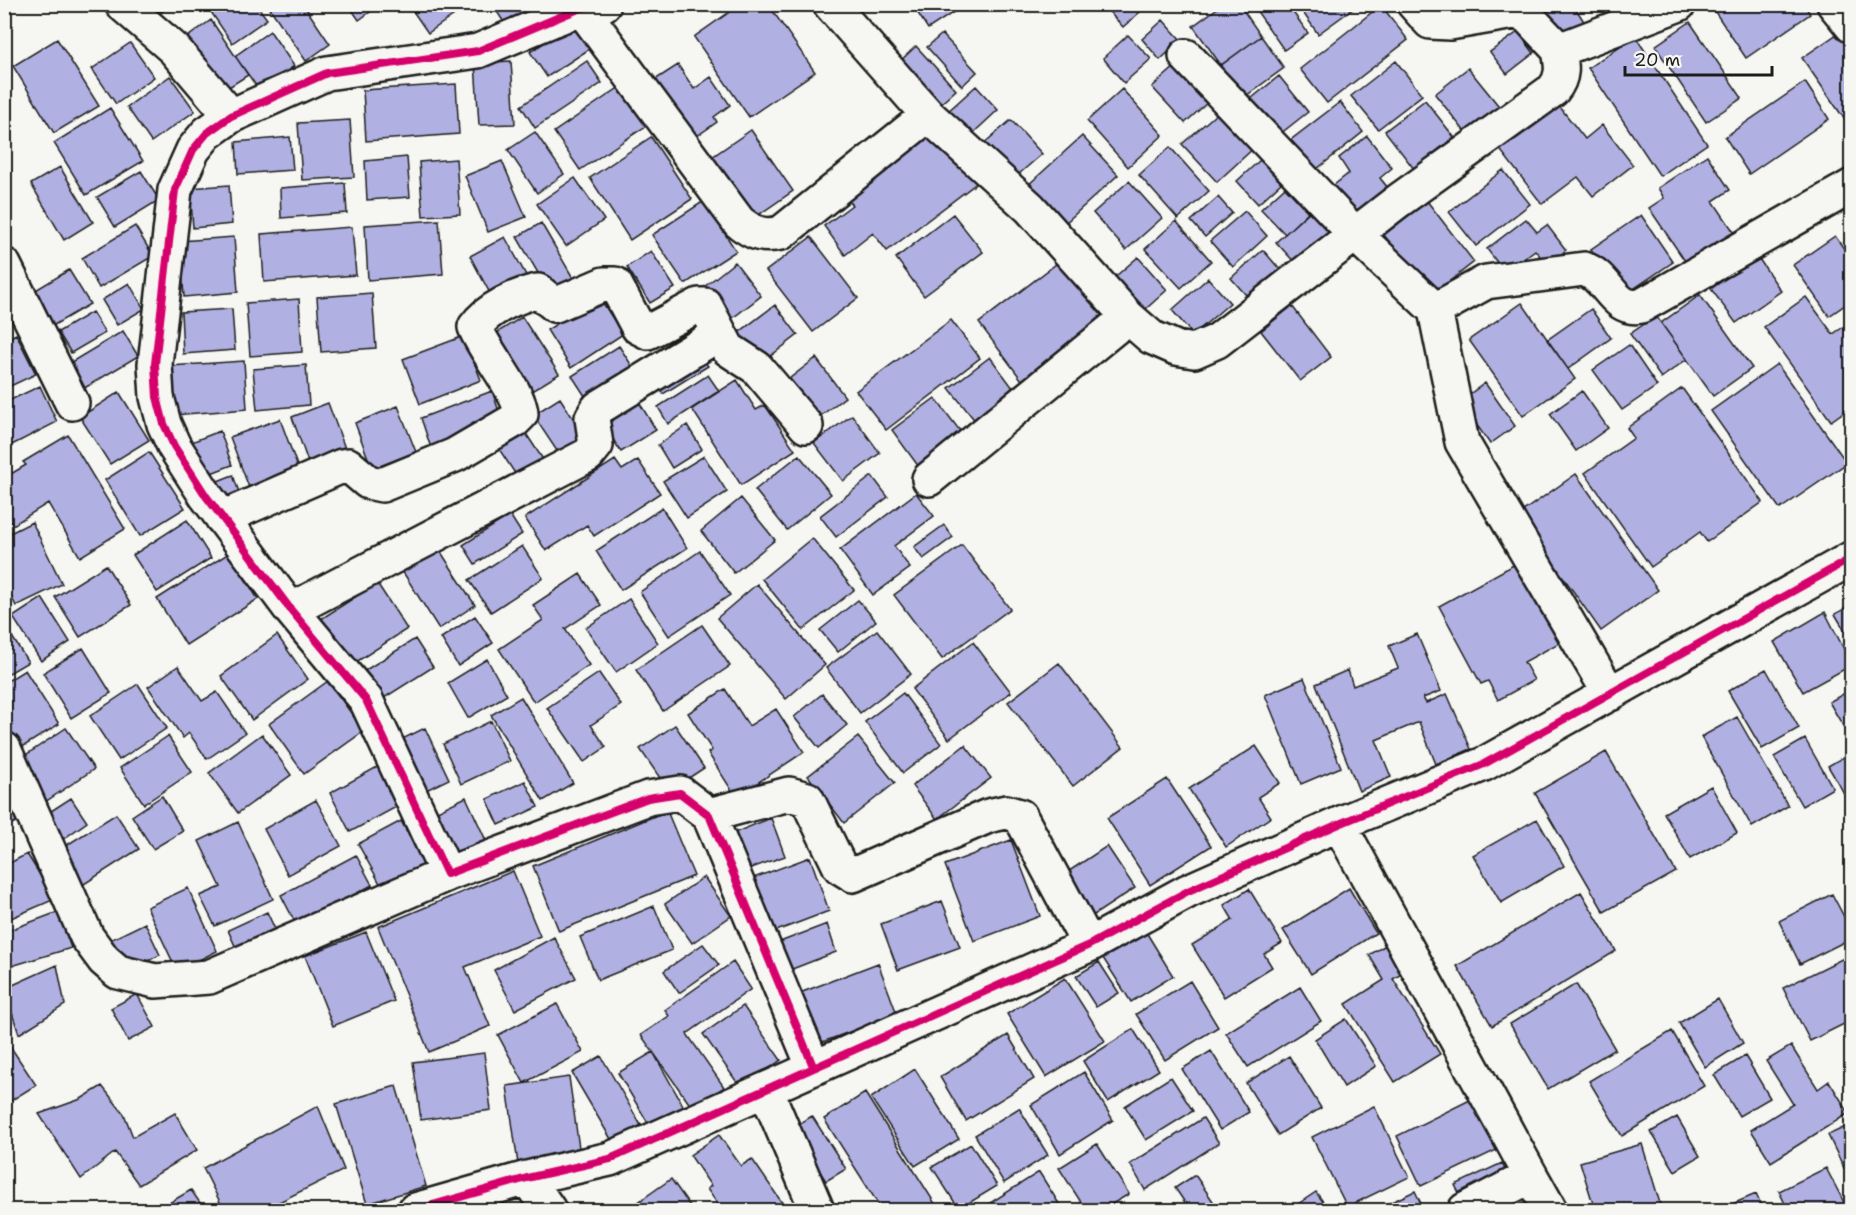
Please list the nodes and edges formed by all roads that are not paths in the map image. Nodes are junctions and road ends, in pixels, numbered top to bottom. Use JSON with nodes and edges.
{"nodes":[{"id":1,"x":123,"y":4,"type":"edge"},
{"id":2,"x":830,"y":4,"type":"edge"},
{"id":3,"x":1414,"y":4,"type":"edge"},
{"id":4,"x":1834,"y":4,"type":"edge"},
{"id":5,"x":1676,"y":5,"type":"edge"},
{"id":6,"x":595,"y":6,"type":"edge"},
{"id":7,"x":1851,"y":26,"type":"edge"},
{"id":8,"x":1559,"y":50,"type":"junction"},
{"id":9,"x":1186,"y":56,"type":"dead end"},
{"id":10,"x":231,"y":116,"type":"junction"},
{"id":11,"x":928,"y":116,"type":"junction"},
{"id":12,"x":1851,"y":187,"type":"edge"},
{"id":13,"x":1356,"y":235,"type":"junction"},
{"id":14,"x":4,"y":265,"type":"edge"},
{"id":15,"x":1435,"y":310,"type":"junction"},
{"id":16,"x":1128,"y":316,"type":"junction"},
{"id":17,"x":719,"y":334,"type":"junction"},
{"id":18,"x":72,"y":404,"type":"dead end"},
{"id":19,"x":806,"y":426,"type":"dead end"},
{"id":20,"x":929,"y":479,"type":"dead end"},
{"id":21,"x":222,"y":518,"type":"junction"},
{"id":22,"x":1851,"y":558,"type":"edge"},
{"id":23,"x":291,"y":610,"type":"junction"},
{"id":24,"x":1610,"y":694,"type":"junction"},
{"id":25,"x":4,"y":749,"type":"edge"},
{"id":26,"x":709,"y":815,"type":"junction"},
{"id":27,"x":1339,"y":824,"type":"junction"},
{"id":28,"x":447,"y":874,"type":"junction"},
{"id":29,"x":1089,"y":945,"type":"junction"},
{"id":30,"x":813,"y":1066,"type":"junction"},
{"id":31,"x":766,"y":1090,"type":"junction"},
{"id":32,"x":1532,"y":1176,"type":"junction"},
{"id":33,"x":527,"y":1178,"type":"junction"},
{"id":34,"x":415,"y":1210,"type":"edge"},
{"id":35,"x":549,"y":1210,"type":"edge"},
{"id":36,"x":817,"y":1210,"type":"edge"},
{"id":37,"x":1465,"y":1210,"type":"edge"},
{"id":38,"x":1550,"y":1210,"type":"edge"}],
"edges":[{"from":1,"to":10,"type":"street"},
{"from":2,"to":11,"type":"street"},
{"from":3,"to":8,"type":"street"},
{"from":4,"to":7,"type":"street"},
{"from":5,"to":8,"type":"street"},
{"from":6,"to":10,"type":"street"},
{"from":6,"to":11,"type":"street"},
{"from":8,"to":13,"type":"street"},
{"from":9,"to":13,"type":"street"},
{"from":10,"to":21,"type":"street"},
{"from":11,"to":16,"type":"street"},
{"from":12,"to":15,"type":"street"},
{"from":13,"to":15,"type":"street"},
{"from":13,"to":16,"type":"street"},
{"from":14,"to":18,"type":"street"},
{"from":15,"to":24,"type":"street"},
{"from":16,"to":20,"type":"street"},
{"from":17,"to":19,"type":"street"},
{"from":17,"to":21,"type":"street"},
{"from":17,"to":23,"type":"street"},
{"from":21,"to":23,"type":"street"},
{"from":22,"to":24,"type":"street"},
{"from":23,"to":28,"type":"street"},
{"from":24,"to":27,"type":"street"},
{"from":25,"to":28,"type":"street"},
{"from":26,"to":28,"type":"street"},
{"from":26,"to":29,"type":"street"},
{"from":26,"to":30,"type":"street"},
{"from":27,"to":29,"type":"street"},
{"from":27,"to":32,"type":"street"},
{"from":29,"to":30,"type":"street"},
{"from":30,"to":31,"type":"street"},
{"from":31,"to":33,"type":"street"},
{"from":31,"to":36,"type":"street"},
{"from":32,"to":37,"type":"street"},
{"from":32,"to":38,"type":"street"},
{"from":33,"to":34,"type":"street"},
{"from":33,"to":35,"type":"street"}]}
